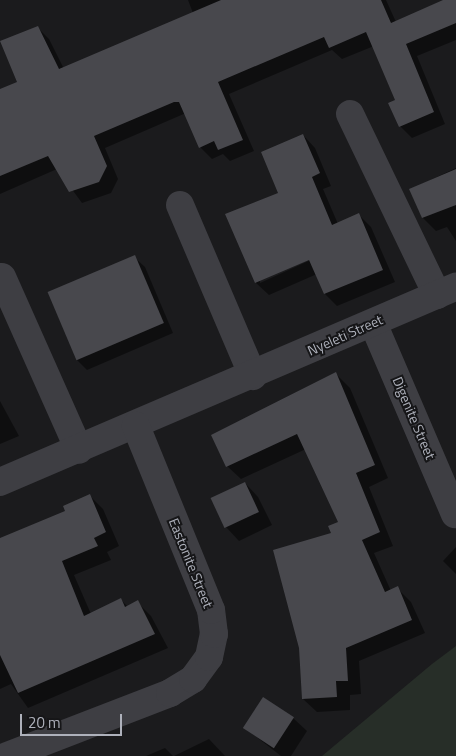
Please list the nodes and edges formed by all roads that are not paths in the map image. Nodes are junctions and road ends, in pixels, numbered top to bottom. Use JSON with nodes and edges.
{"nodes":[{"id":1,"x":350,"y":114,"type":"dead end"},
{"id":2,"x":180,"y":205,"type":"dead end"},
{"id":3,"x":2,"y":277,"type":"dead end"},
{"id":4,"x":447,"y":291,"type":"edge"},
{"id":5,"x":373,"y":323,"type":"junction"},
{"id":6,"x":253,"y":376,"type":"junction"},
{"id":7,"x":136,"y":426,"type":"junction"},
{"id":8,"x":79,"y":450,"type":"junction"},
{"id":9,"x":0,"y":482,"type":"edge"},
{"id":10,"x":455,"y":514,"type":"edge"},
{"id":11,"x":7,"y":756,"type":"edge"}],
"edges":[{"from":1,"to":4,"type":"street","name":"Nyeleti Street"},
{"from":2,"to":6,"type":"street"},
{"from":3,"to":8,"type":"street"},
{"from":4,"to":5,"type":"street","name":"Nyeleti Street"},
{"from":5,"to":6,"type":"street","name":"Nyeleti Street"},
{"from":5,"to":10,"type":"street","name":"Digenite Street"},
{"from":6,"to":7,"type":"street","name":"Nyeleti Street"},
{"from":7,"to":8,"type":"street","name":"Nyeleti Street"},
{"from":7,"to":11,"type":"street","name":"Eastonite Street"},
{"from":8,"to":9,"type":"street","name":"Nyeleti Street"}]}
